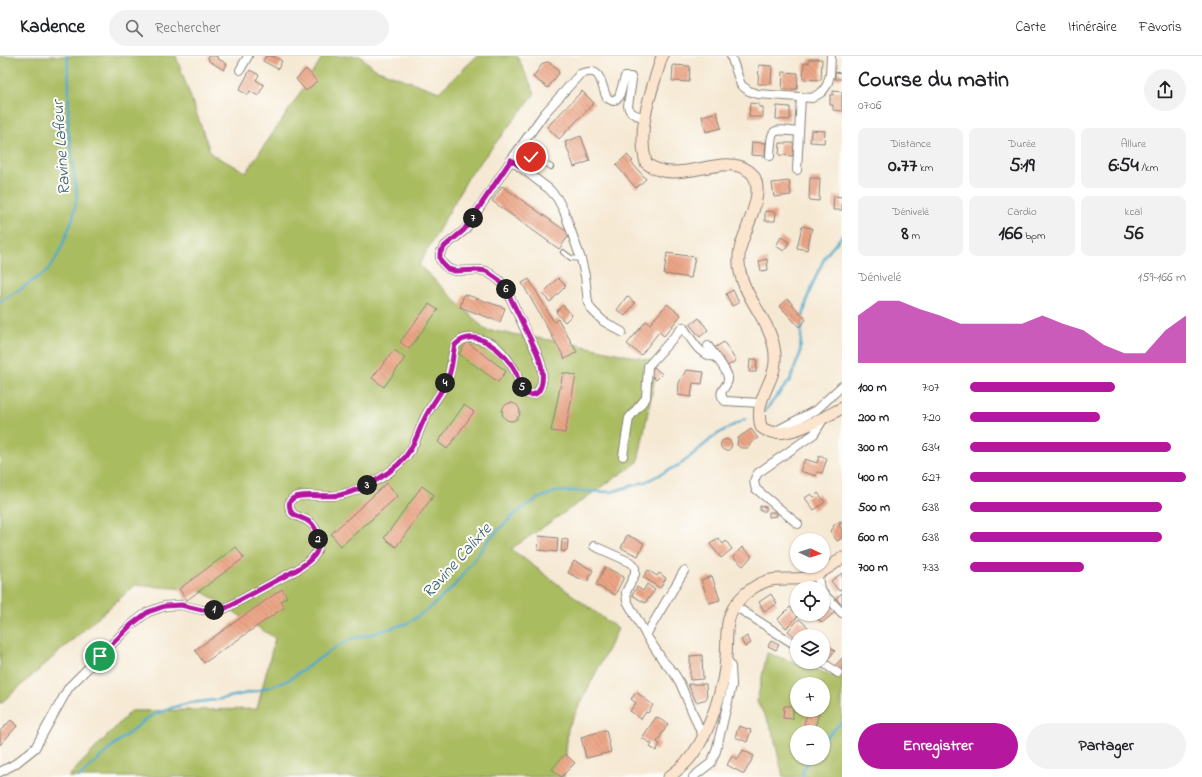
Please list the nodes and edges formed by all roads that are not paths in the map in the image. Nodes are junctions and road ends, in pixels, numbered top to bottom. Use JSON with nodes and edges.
{"nodes":[{"id":1,"x":248,"y":56,"type":"edge"},
{"id":2,"x":662,"y":56,"type":"edge"},
{"id":3,"x":731,"y":56,"type":"edge"},
{"id":4,"x":831,"y":56,"type":"edge"},
{"id":5,"x":240,"y":70,"type":"dead end"},
{"id":6,"x":801,"y":97,"type":"junction"},
{"id":7,"x":645,"y":118,"type":"junction"},
{"id":8,"x":799,"y":132,"type":"junction"},
{"id":9,"x":770,"y":156,"type":"dead end"},
{"id":10,"x":511,"y":160,"type":"junction"},
{"id":11,"x":551,"y":166,"type":"dead end"},
{"id":12,"x":524,"y":169,"type":"junction"},
{"id":13,"x":797,"y":170,"type":"dead end"},
{"id":14,"x":563,"y":252,"type":"dead end"},
{"id":15,"x":581,"y":259,"type":"junction"},
{"id":16,"x":622,"y":332,"type":"dead end"},
{"id":17,"x":708,"y":346,"type":"dead end"},
{"id":18,"x":716,"y":358,"type":"junction"},
{"id":19,"x":842,"y":386,"type":"edge"},
{"id":20,"x":761,"y":403,"type":"junction"},
{"id":21,"x":842,"y":408,"type":"edge"},
{"id":22,"x":824,"y":418,"type":"junction"},
{"id":23,"x":774,"y":432,"type":"junction"},
{"id":24,"x":623,"y":456,"type":"dead end"},
{"id":25,"x":798,"y":524,"type":"dead end"},
{"id":26,"x":594,"y":546,"type":"dead end"},
{"id":27,"x":842,"y":558,"type":"edge"},
{"id":28,"x":830,"y":565,"type":"edge"},
{"id":29,"x":684,"y":571,"type":"dead end"},
{"id":30,"x":817,"y":573,"type":"joint"},
{"id":31,"x":819,"y":581,"type":"edge"},
{"id":32,"x":830,"y":600,"type":"edge"},
{"id":33,"x":735,"y":606,"type":"junction"},
{"id":34,"x":842,"y":613,"type":"edge"},
{"id":35,"x":646,"y":635,"type":"junction"},
{"id":36,"x":790,"y":641,"type":"edge"},
{"id":37,"x":726,"y":657,"type":"junction"},
{"id":38,"x":830,"y":668,"type":"edge"},
{"id":39,"x":838,"y":673,"type":"dead end"},
{"id":40,"x":703,"y":737,"type":"junction"},
{"id":41,"x":0,"y":772,"type":"edge"},
{"id":42,"x":669,"y":777,"type":"edge"},
{"id":43,"x":694,"y":777,"type":"edge"}],
"edges":[{"from":1,"to":5,"type":"street"},
{"from":2,"to":7,"type":"main road"},
{"from":3,"to":6,"type":"street"},
{"from":4,"to":6,"type":"street"},
{"from":6,"to":8,"type":"street"},
{"from":7,"to":10,"type":"street"},
{"from":7,"to":20,"type":"main road"},
{"from":8,"to":9,"type":"street"},
{"from":8,"to":13,"type":"street"},
{"from":10,"to":12,"type":"street"},
{"from":10,"to":41,"type":"street"},
{"from":11,"to":12,"type":"lane"},
{"from":12,"to":15,"type":"street"},
{"from":14,"to":15,"type":"lane"},
{"from":15,"to":16,"type":"street"},
{"from":17,"to":18,"type":"street"},
{"from":18,"to":20,"type":"street"},
{"from":18,"to":24,"type":"street"},
{"from":19,"to":23,"type":"street"},
{"from":20,"to":23,"type":"main road"},
{"from":21,"to":22,"type":"main road"},
{"from":22,"to":23,"type":"main road"},
{"from":22,"to":25,"type":"street"},
{"from":26,"to":35,"type":"street"},
{"from":27,"to":28,"type":"main road"},
{"from":29,"to":35,"type":"street"},
{"from":30,"to":31,"type":"street"},
{"from":30,"to":33,"type":"main road"},
{"from":32,"to":34,"type":"street"},
{"from":33,"to":36,"type":"street"},
{"from":33,"to":37,"type":"main road"},
{"from":35,"to":40,"type":"street"},
{"from":37,"to":40,"type":"main road"},
{"from":37,"to":43,"type":"street"},
{"from":38,"to":39,"type":"street"},
{"from":40,"to":42,"type":"main road"}]}
